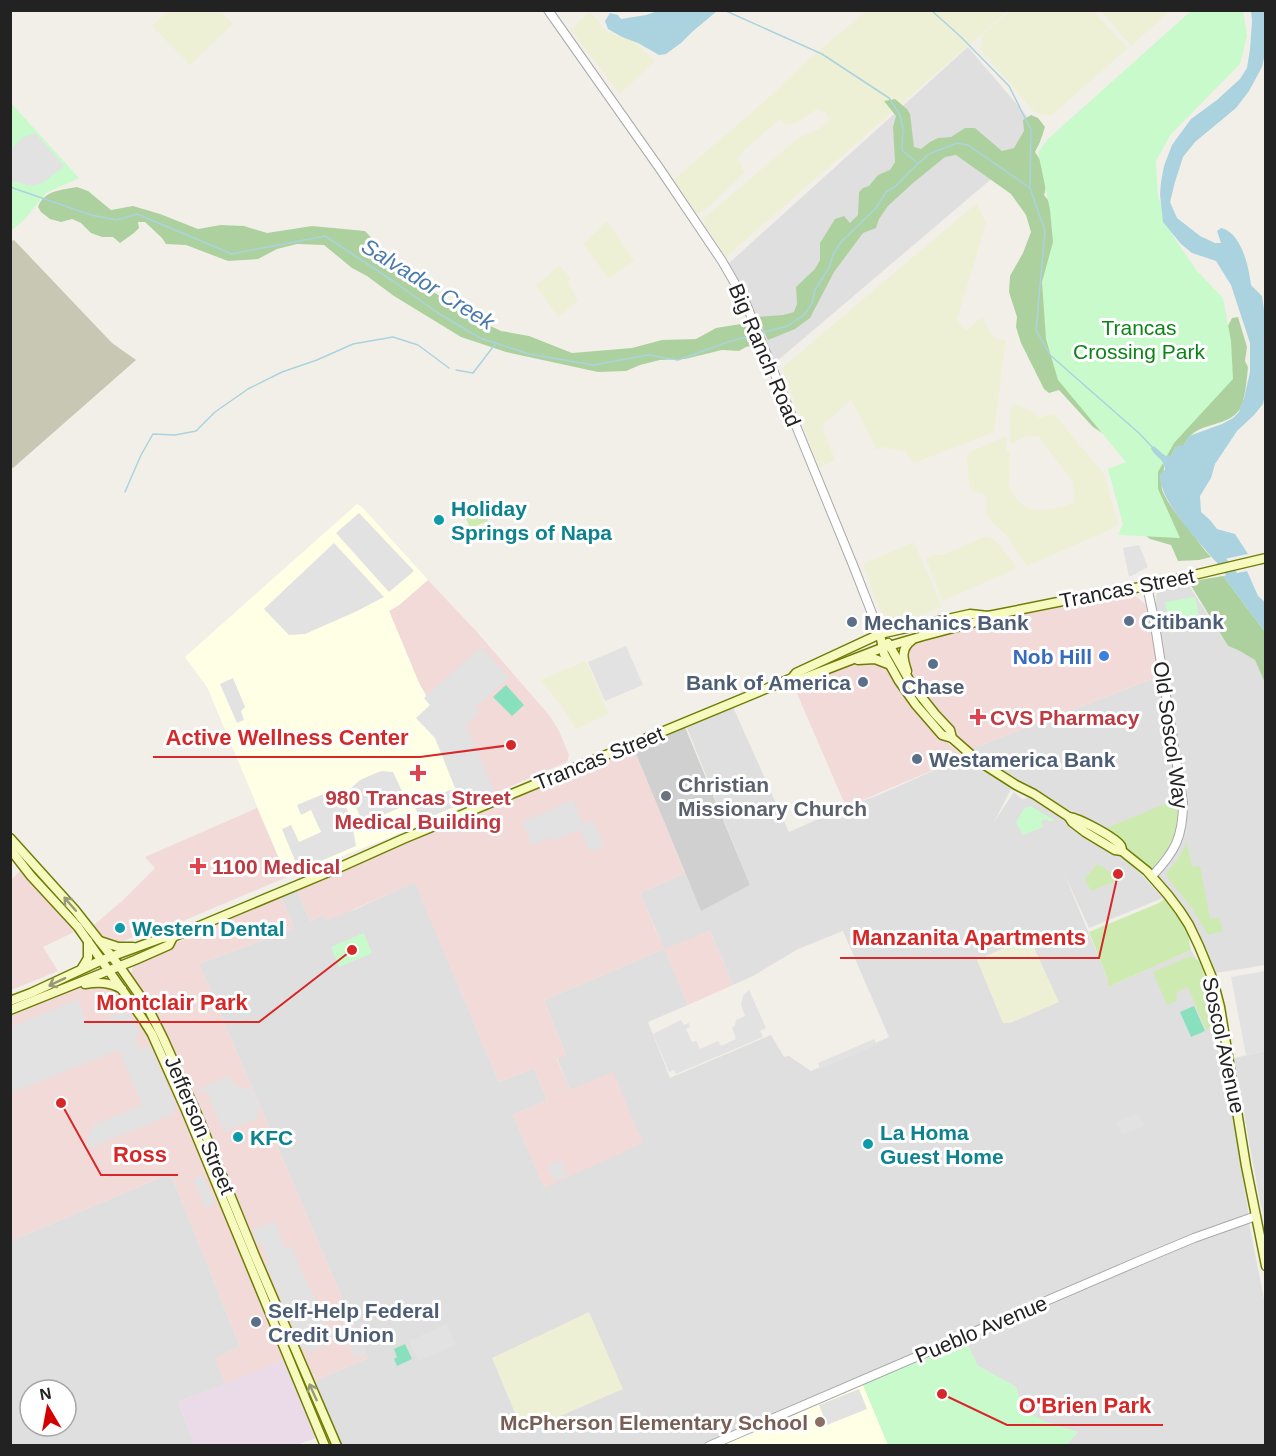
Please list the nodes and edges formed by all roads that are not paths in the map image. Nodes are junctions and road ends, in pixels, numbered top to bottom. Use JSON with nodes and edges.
{"nodes":[{"id":1,"x":548,"y":10,"type":"edge"},
{"id":2,"x":1263,"y":559,"type":"edge"},
{"id":3,"x":1147,"y":586,"type":"junction"},
{"id":4,"x":988,"y":616,"type":"junction"},
{"id":5,"x":880,"y":634,"type":"junction"},
{"id":6,"x":923,"y":636,"type":"junction"},
{"id":7,"x":886,"y":647,"type":"junction"},
{"id":8,"x":888,"y":664,"type":"junction"},
{"id":9,"x":831,"y":667,"type":"junction"},
{"id":10,"x":792,"y":678,"type":"junction"},
{"id":11,"x":909,"y":680,"type":"junction"},
{"id":12,"x":915,"y":704,"type":"junction"},
{"id":13,"x":944,"y":725,"type":"junction"},
{"id":14,"x":952,"y":738,"type":"junction"},
{"id":15,"x":10,"y":838,"type":"edge"},
{"id":16,"x":10,"y":849,"type":"edge"},
{"id":17,"x":1152,"y":876,"type":"junction"},
{"id":18,"x":173,"y":937,"type":"junction"},
{"id":19,"x":88,"y":941,"type":"junction"},
{"id":20,"x":100,"y":941,"type":"junction"},
{"id":21,"x":139,"y":947,"type":"junction"},
{"id":22,"x":112,"y":957,"type":"junction"},
{"id":23,"x":102,"y":960,"type":"junction"},
{"id":24,"x":135,"y":960,"type":"junction"},
{"id":25,"x":120,"y":967,"type":"junction"},
{"id":26,"x":109,"y":971,"type":"junction"},
{"id":27,"x":77,"y":972,"type":"junction"},
{"id":28,"x":73,"y":985,"type":"junction"},
{"id":29,"x":133,"y":985,"type":"junction"},
{"id":30,"x":122,"y":989,"type":"junction"},
{"id":31,"x":31,"y":993,"type":"junction"},
{"id":32,"x":10,"y":1001,"type":"edge"},
{"id":33,"x":10,"y":1008,"type":"edge"},
{"id":34,"x":1256,"y":1216,"type":"junction"},
{"id":35,"x":1266,"y":1266,"type":"edge"},
{"id":36,"x":326,"y":1446,"type":"edge"},
{"id":37,"x":337,"y":1446,"type":"edge"},
{"id":38,"x":709,"y":1446,"type":"edge"}],
"edges":[{"from":1,"to":5,"type":"street","name":"Big Ranch Road"},
{"from":2,"to":3,"type":"main road","name":"Trancas Street"},
{"from":3,"to":4,"type":"main road","name":"Trancas Street"},
{"from":3,"to":17,"type":"street","name":"Old Soscol Way"},
{"from":4,"to":5,"type":"main road","name":"Trancas Street"},
{"from":4,"to":6,"type":"main road","name":"Trancas Street"},
{"from":5,"to":7,"type":"main road","name":"Soscol Avenue"},
{"from":5,"to":10,"type":"main road","name":"Trancas Street"},
{"from":6,"to":7,"type":"main road","name":"Trancas Street"},
{"from":6,"to":11,"type":"main road"},
{"from":7,"to":8,"type":"main road","name":"Soscol Avenue"},
{"from":7,"to":9,"type":"main road","name":"Trancas Street"},
{"from":7,"to":11,"type":"main road","name":"Soscol Avenue"},
{"from":8,"to":9,"type":"main road"},
{"from":8,"to":12,"type":"main road","name":"Soscol Avenue"},
{"from":9,"to":10,"type":"main road","name":"Trancas Street"},
{"from":10,"to":18,"type":"main road","name":"Trancas Street"},
{"from":11,"to":13,"type":"main road","name":"Soscol Avenue"},
{"from":12,"to":13,"type":"main road"},
{"from":12,"to":14,"type":"main road","name":"Soscol Avenue"},
{"from":13,"to":14,"type":"main road","name":"Soscol Avenue"},
{"from":14,"to":17,"type":"main road","name":"Soscol Avenue"},
{"from":20,"to":15,"type":"main road","name":"Jefferson Street","one_way":true},
{"from":16,"to":19,"type":"main road","name":"Jefferson Street"},
{"from":17,"to":34,"type":"main road","name":"Soscol Avenue"},
{"from":18,"to":21,"type":"main road","name":"Trancas Street"},
{"from":18,"to":24,"type":"main road","name":"Trancas Street"},
{"from":19,"to":23,"type":"main road","name":"Jefferson Street"},
{"from":19,"to":27,"type":"main road"},
{"from":20,"to":21,"type":"main road"},
{"from":20,"to":22,"type":"main road","name":"Jefferson Street"},
{"from":21,"to":22,"type":"main road","name":"Trancas Street"},
{"from":22,"to":23,"type":"main road","name":"Trancas Street"},
{"from":22,"to":25,"type":"main road","name":"Jefferson Street"},
{"from":23,"to":26,"type":"main road","name":"Jefferson Street"},
{"from":23,"to":27,"type":"main road","name":"Trancas Street"},
{"from":24,"to":25,"type":"main road","name":"Trancas Street"},
{"from":24,"to":29,"type":"main road"},
{"from":25,"to":26,"type":"main road","name":"Trancas Street"},
{"from":25,"to":29,"type":"main road","name":"Jefferson Street"},
{"from":26,"to":28,"type":"main road","name":"Trancas Street"},
{"from":26,"to":30,"type":"main road","name":"Jefferson Street"},
{"from":27,"to":31,"type":"main road","name":"Trancas Street","one_way":true},
{"from":28,"to":30,"type":"main road"},
{"from":28,"to":33,"type":"main road","name":"Trancas Street"},
{"from":37,"to":29,"type":"main road","name":"Jefferson Street","one_way":true},
{"from":30,"to":36,"type":"main road","name":"Jefferson Street"},
{"from":31,"to":32,"type":"main road","name":"Trancas Street"},
{"from":31,"to":33,"type":"main road"},
{"from":34,"to":35,"type":"main road","name":"Soscol Avenue"},
{"from":34,"to":38,"type":"street","name":"Pueblo Avenue"}]}
